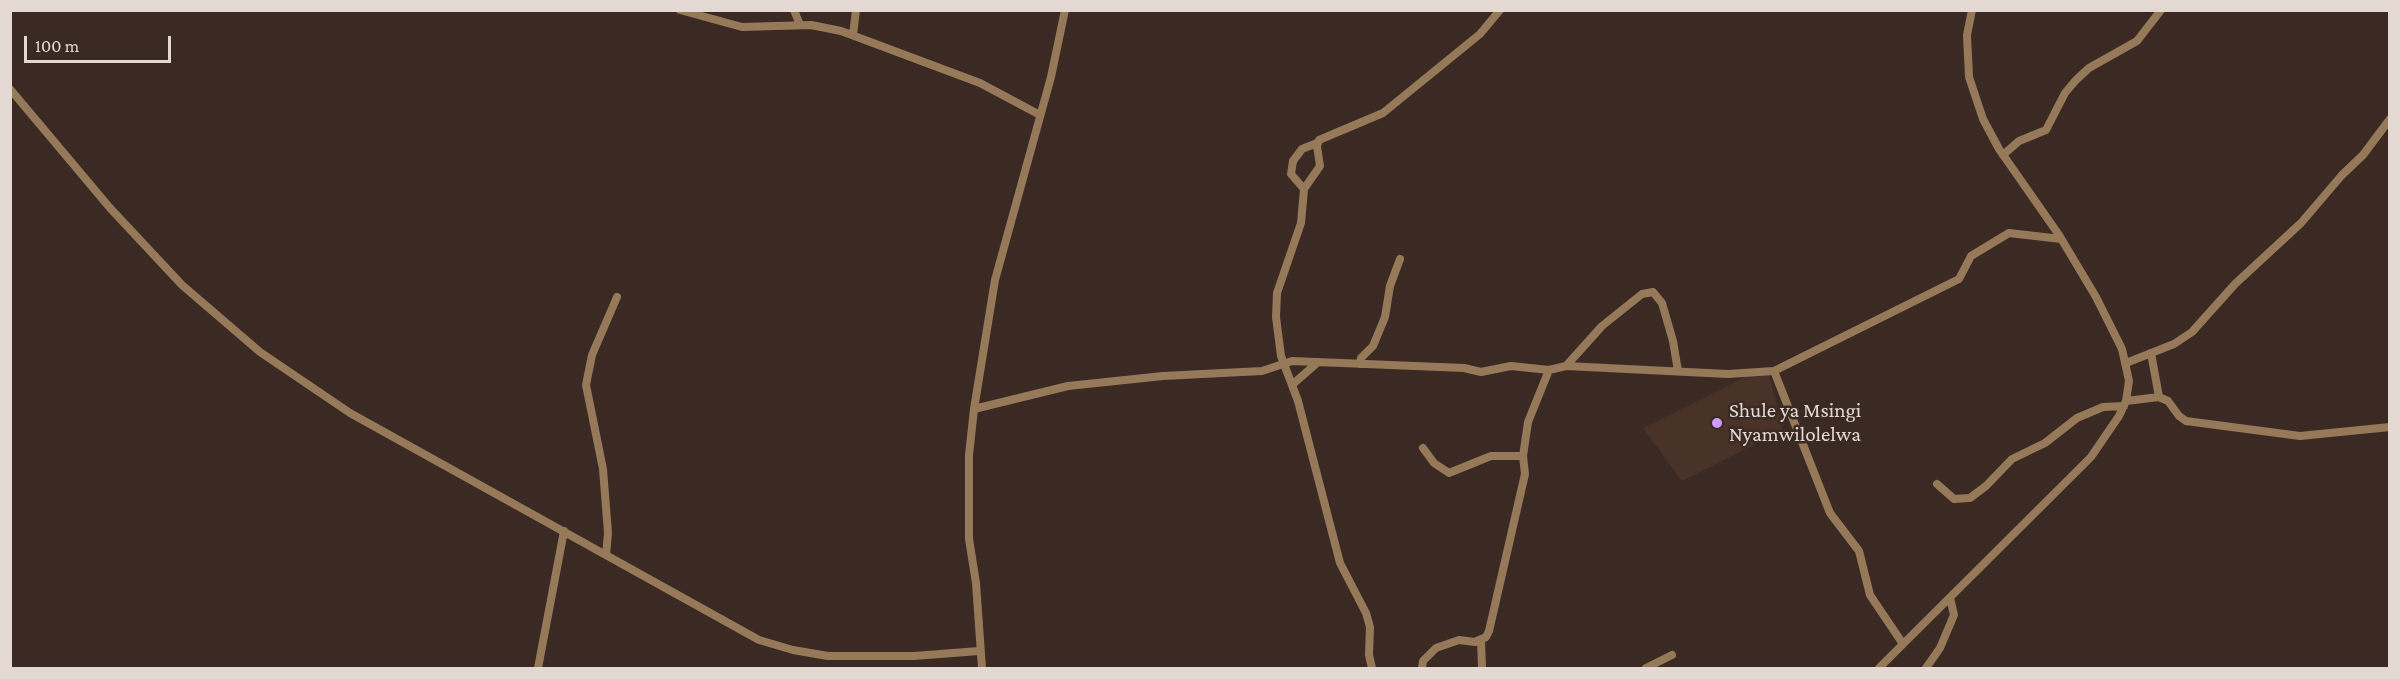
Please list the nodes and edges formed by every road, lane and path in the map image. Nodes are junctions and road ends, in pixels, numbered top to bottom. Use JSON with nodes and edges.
{"nodes":[{"id":1,"x":680,"y":10,"type":"edge"},
{"id":2,"x":794,"y":10,"type":"edge"},
{"id":3,"x":856,"y":10,"type":"edge"},
{"id":4,"x":1065,"y":10,"type":"edge"},
{"id":5,"x":1500,"y":10,"type":"edge"},
{"id":6,"x":1972,"y":10,"type":"edge"},
{"id":7,"x":2161,"y":10,"type":"edge"},
{"id":8,"x":800,"y":25,"type":"junction"},
{"id":9,"x":853,"y":35,"type":"junction"},
{"id":10,"x":10,"y":90,"type":"edge"},
{"id":11,"x":1040,"y":115,"type":"junction"},
{"id":12,"x":2390,"y":119,"type":"edge"},
{"id":13,"x":1317,"y":143,"type":"junction"},
{"id":14,"x":2003,"y":155,"type":"junction"},
{"id":15,"x":1304,"y":189,"type":"junction"},
{"id":16,"x":2061,"y":239,"type":"junction"},
{"id":17,"x":1400,"y":260,"type":"dead end"},
{"id":18,"x":616,"y":297,"type":"dead end"},
{"id":19,"x":2151,"y":353,"type":"junction"},
{"id":20,"x":1283,"y":362,"type":"junction"},
{"id":21,"x":1317,"y":363,"type":"junction"},
{"id":22,"x":2126,"y":363,"type":"junction"},
{"id":23,"x":1360,"y":364,"type":"junction"},
{"id":24,"x":1566,"y":366,"type":"junction"},
{"id":25,"x":1549,"y":370,"type":"junction"},
{"id":26,"x":1678,"y":371,"type":"junction"},
{"id":27,"x":1774,"y":371,"type":"junction"},
{"id":28,"x":1293,"y":384,"type":"junction"},
{"id":29,"x":2159,"y":397,"type":"junction"},
{"id":30,"x":2125,"y":403,"type":"junction"},
{"id":31,"x":975,"y":409,"type":"junction"},
{"id":32,"x":2390,"y":427,"type":"edge"},
{"id":33,"x":1423,"y":448,"type":"dead end"},
{"id":34,"x":1523,"y":456,"type":"junction"},
{"id":35,"x":1937,"y":484,"type":"dead end"},
{"id":36,"x":564,"y":531,"type":"junction"},
{"id":37,"x":606,"y":555,"type":"junction"},
{"id":38,"x":1950,"y":598,"type":"junction"},
{"id":39,"x":1481,"y":640,"type":"junction"},
{"id":40,"x":1904,"y":644,"type":"junction"},
{"id":41,"x":979,"y":651,"type":"junction"},
{"id":42,"x":1672,"y":655,"type":"dead end"},
{"id":43,"x":538,"y":669,"type":"edge"},
{"id":44,"x":982,"y":669,"type":"edge"},
{"id":45,"x":1372,"y":669,"type":"edge"},
{"id":46,"x":1422,"y":669,"type":"edge"},
{"id":47,"x":1482,"y":669,"type":"edge"},
{"id":48,"x":1646,"y":669,"type":"edge"},
{"id":49,"x":1879,"y":669,"type":"edge"},
{"id":50,"x":1926,"y":669,"type":"edge"}],
"edges":[{"from":1,"to":8,"type":"street"},
{"from":2,"to":8,"type":"street"},
{"from":3,"to":9,"type":"street"},
{"from":4,"to":11,"type":"street"},
{"from":5,"to":13,"type":"street"},
{"from":6,"to":14,"type":"street"},
{"from":7,"to":14,"type":"street"},
{"from":8,"to":9,"type":"street"},
{"from":9,"to":11,"type":"street"},
{"from":10,"to":36,"type":"street"},
{"from":11,"to":31,"type":"street"},
{"from":12,"to":19,"type":"street"},
{"from":13,"to":15,"type":"street"},
{"from":13,"to":15,"type":"street"},
{"from":14,"to":16,"type":"street"},
{"from":15,"to":20,"type":"street"},
{"from":16,"to":22,"type":"street"},
{"from":16,"to":27,"type":"street"},
{"from":17,"to":23,"type":"street"},
{"from":18,"to":37,"type":"street"},
{"from":19,"to":22,"type":"street"},
{"from":19,"to":29,"type":"street"},
{"from":20,"to":21,"type":"street"},
{"from":20,"to":28,"type":"street"},
{"from":20,"to":31,"type":"street"},
{"from":21,"to":23,"type":"street"},
{"from":21,"to":28,"type":"street"},
{"from":22,"to":30,"type":"street"},
{"from":23,"to":25,"type":"street"},
{"from":24,"to":25,"type":"street"},
{"from":24,"to":26,"type":"street"},
{"from":24,"to":26,"type":"street"},
{"from":25,"to":34,"type":"street"},
{"from":26,"to":27,"type":"street"},
{"from":27,"to":40,"type":"street"},
{"from":28,"to":45,"type":"street"},
{"from":29,"to":30,"type":"street"},
{"from":29,"to":32,"type":"street"},
{"from":30,"to":35,"type":"street"},
{"from":30,"to":38,"type":"street"},
{"from":31,"to":41,"type":"street"},
{"from":33,"to":34,"type":"street"},
{"from":34,"to":39,"type":"street"},
{"from":36,"to":37,"type":"street"},
{"from":36,"to":43,"type":"street"},
{"from":37,"to":41,"type":"street"},
{"from":38,"to":40,"type":"street"},
{"from":38,"to":50,"type":"street"},
{"from":39,"to":46,"type":"street"},
{"from":39,"to":47,"type":"street"},
{"from":40,"to":49,"type":"street"},
{"from":41,"to":44,"type":"street"},
{"from":42,"to":48,"type":"street"}]}
